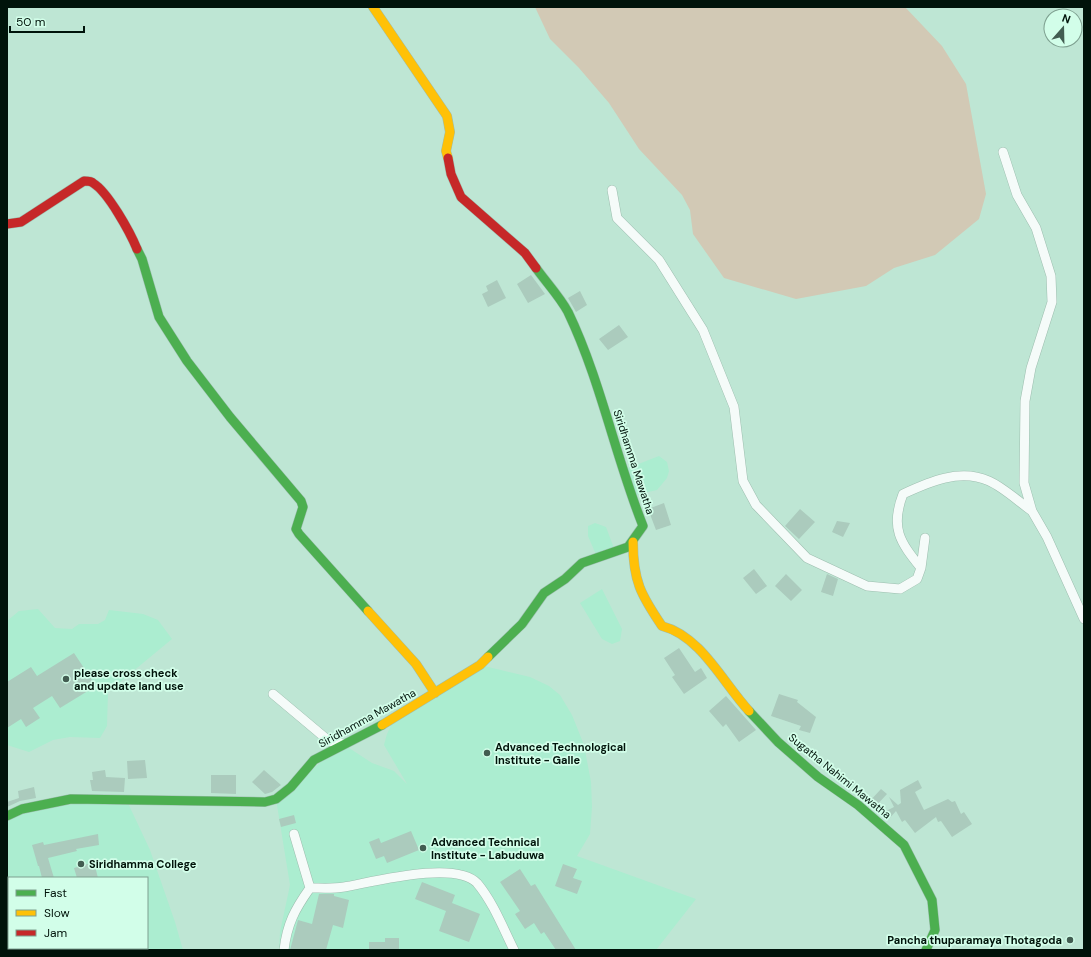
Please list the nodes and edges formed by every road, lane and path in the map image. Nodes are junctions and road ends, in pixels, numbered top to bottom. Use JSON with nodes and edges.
{"nodes":[{"id":1,"x":373,"y":7,"type":"edge"},
{"id":2,"x":1003,"y":152,"type":"dead end"},
{"id":3,"x":612,"y":190,"type":"dead end"},
{"id":4,"x":7,"y":224,"type":"edge"},
{"id":5,"x":1032,"y":512,"type":"junction"},
{"id":6,"x":925,"y":538,"type":"dead end"},
{"id":7,"x":633,"y":542,"type":"junction"},
{"id":8,"x":921,"y":568,"type":"junction"},
{"id":9,"x":1084,"y":619,"type":"edge"},
{"id":10,"x":435,"y":693,"type":"junction"},
{"id":11,"x":273,"y":694,"type":"dead end"},
{"id":12,"x":343,"y":744,"type":"junction"},
{"id":13,"x":7,"y":816,"type":"edge"},
{"id":14,"x":294,"y":834,"type":"dead end"},
{"id":15,"x":310,"y":888,"type":"junction"},
{"id":16,"x":284,"y":950,"type":"edge"},
{"id":17,"x":514,"y":950,"type":"edge"},
{"id":18,"x":926,"y":950,"type":"edge"}],
"edges":[{"from":1,"to":7,"type":"street","name":"Siridhamma Mawatha"},
{"from":2,"to":5,"type":"street"},
{"from":3,"to":8,"type":"street"},
{"from":4,"to":10,"type":"street"},
{"from":5,"to":8,"type":"street"},
{"from":5,"to":9,"type":"street"},
{"from":6,"to":8,"type":"street"},
{"from":7,"to":10,"type":"street","name":"Siridhamma Mawatha"},
{"from":7,"to":18,"type":"street","name":"Sugatha Nahimi Mawatha"},
{"from":10,"to":12,"type":"street","name":"Siridhamma Mawatha"},
{"from":11,"to":12,"type":"street"},
{"from":12,"to":13,"type":"street","name":"Siridhamma Mawatha"},
{"from":14,"to":15,"type":"street"},
{"from":15,"to":16,"type":"street"},
{"from":15,"to":17,"type":"street"}]}
